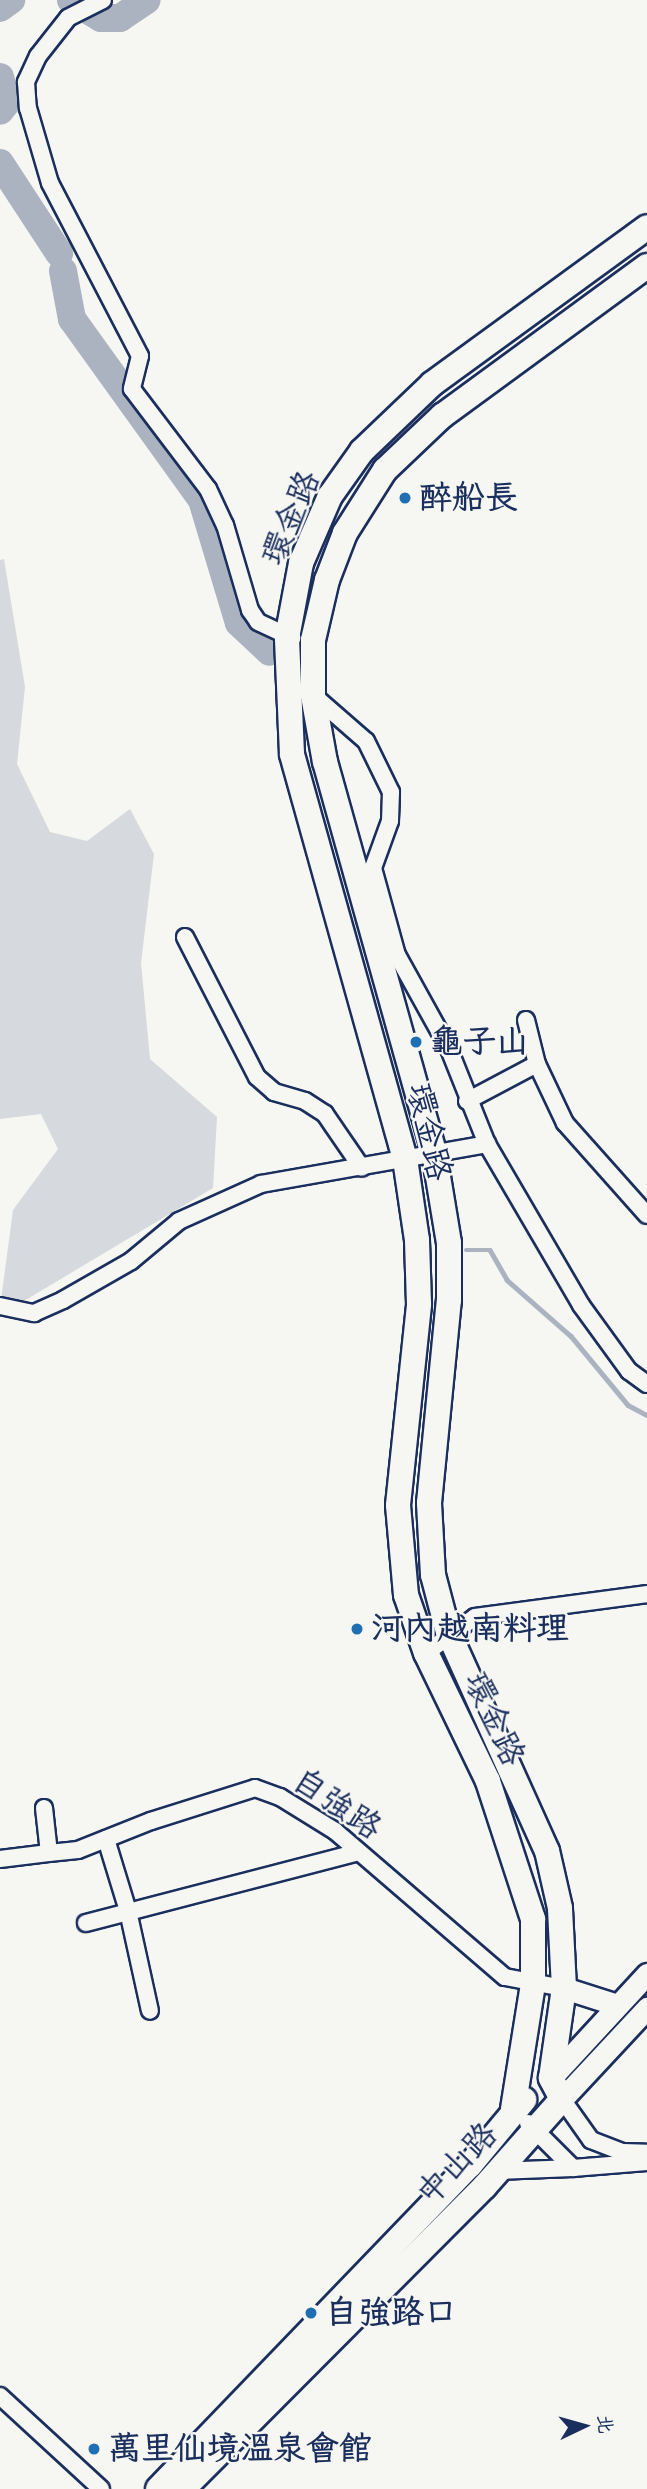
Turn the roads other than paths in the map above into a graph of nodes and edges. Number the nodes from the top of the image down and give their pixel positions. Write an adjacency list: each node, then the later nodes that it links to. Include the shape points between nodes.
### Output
1 (96, 3): 4 (street, via 75,14 38,55 26,82 27,108 50,183 140,356 132,389 208,489 225,525 250,610 258,622)
2 (647, 227): 4 (main road, 環金路, via 432,384 362,451 330,496 301,563)
3 (647, 265): 5 (main road, 環金路, via 442,416 384,470 345,533 327,580)
4 (287, 638): 5 (street); 13 (main road, 環金路, via 292,754)
5 (313, 640): 6 (main road, 環金路)
6 (313, 695): 10 (street, via 366,741 391,792 390,821 373,869 397,955 449,1049); 12 (main road, 環金路, via 325,762)
7 (185, 937): 14 (street, via 257,1076 274,1092 305,1101 325,1114)
8 (526, 1020): 9 (street)
9 (537, 1064): 10 (street); 15 (street, via 565,1123)
10 (467, 1101): 11 (street)
11 (487, 1144): 12 (street); 17 (street, via 581,1305 629,1371)
12 (434, 1152): 13 (street); 19 (main road, 環金路, via 449,1243 449,1300 429,1503 433,1575)
13 (405, 1159): 14 (street); 20 (main road, 環金路, via 417,1240 419,1304 398,1505 406,1595)
14 (362, 1168): 16 (street, via 261,1184 179,1221 131,1261 63,1300 34,1313)
15 (647, 1215)
16 (0, 1306)
17 (647, 1384)
18 (647, 1594): 19 (street, via 475,1617)
19 (450, 1636): 20 (street); 30 (main road, 環金路, via 547,1852 560,1908)
20 (426, 1653): 29 (main road, 環金路, via 488,1781 518,1866 533,1919)
21 (44, 1808): 24 (street)
22 (106, 1839): 23 (street, 自強路, via 255,1788 280,1797 335,1831); 24 (street, 自強路, via 78,1850); 26 (street)
23 (358, 1852): 26 (street); 29 (street, 自強路, via 505,1977)
24 (49, 1853): 25 (street, 自強路)
25 (0, 1859)
26 (128, 1911): 27 (street); 33 (street)
27 (86, 1923)
28 (647, 1974): 31 (street, 中山路)
29 (533, 1984): 30 (street, 自強路); 35 (main road, 環金路)
30 (564, 1988): 31 (street); 34 (main road, 環金路)
31 (617, 2004): 34 (street, 中山路)
32 (647, 2008): 34 (street, 中山路)
33 (150, 2011)
34 (557, 2088): 35 (main road, 中山路); 36 (main road, 中山路); 37 (street, via 591,2140 624,2151)
35 (513, 2109): 36 (street); 41 (main road, 中山路, via 470,2165)
36 (535, 2130): 39 (street); 40 (main road, 中山路)
37 (647, 2152)
38 (647, 2162): 39 (street)
39 (573, 2168): 40 (street)
40 (497, 2171): 41 (main road, 中山路)
41 (302, 2351): 44 (main road); 45 (main road)
42 (0, 2396): 43 (street)
43 (101, 2489)
44 (158, 2489)
45 (183, 2489)

